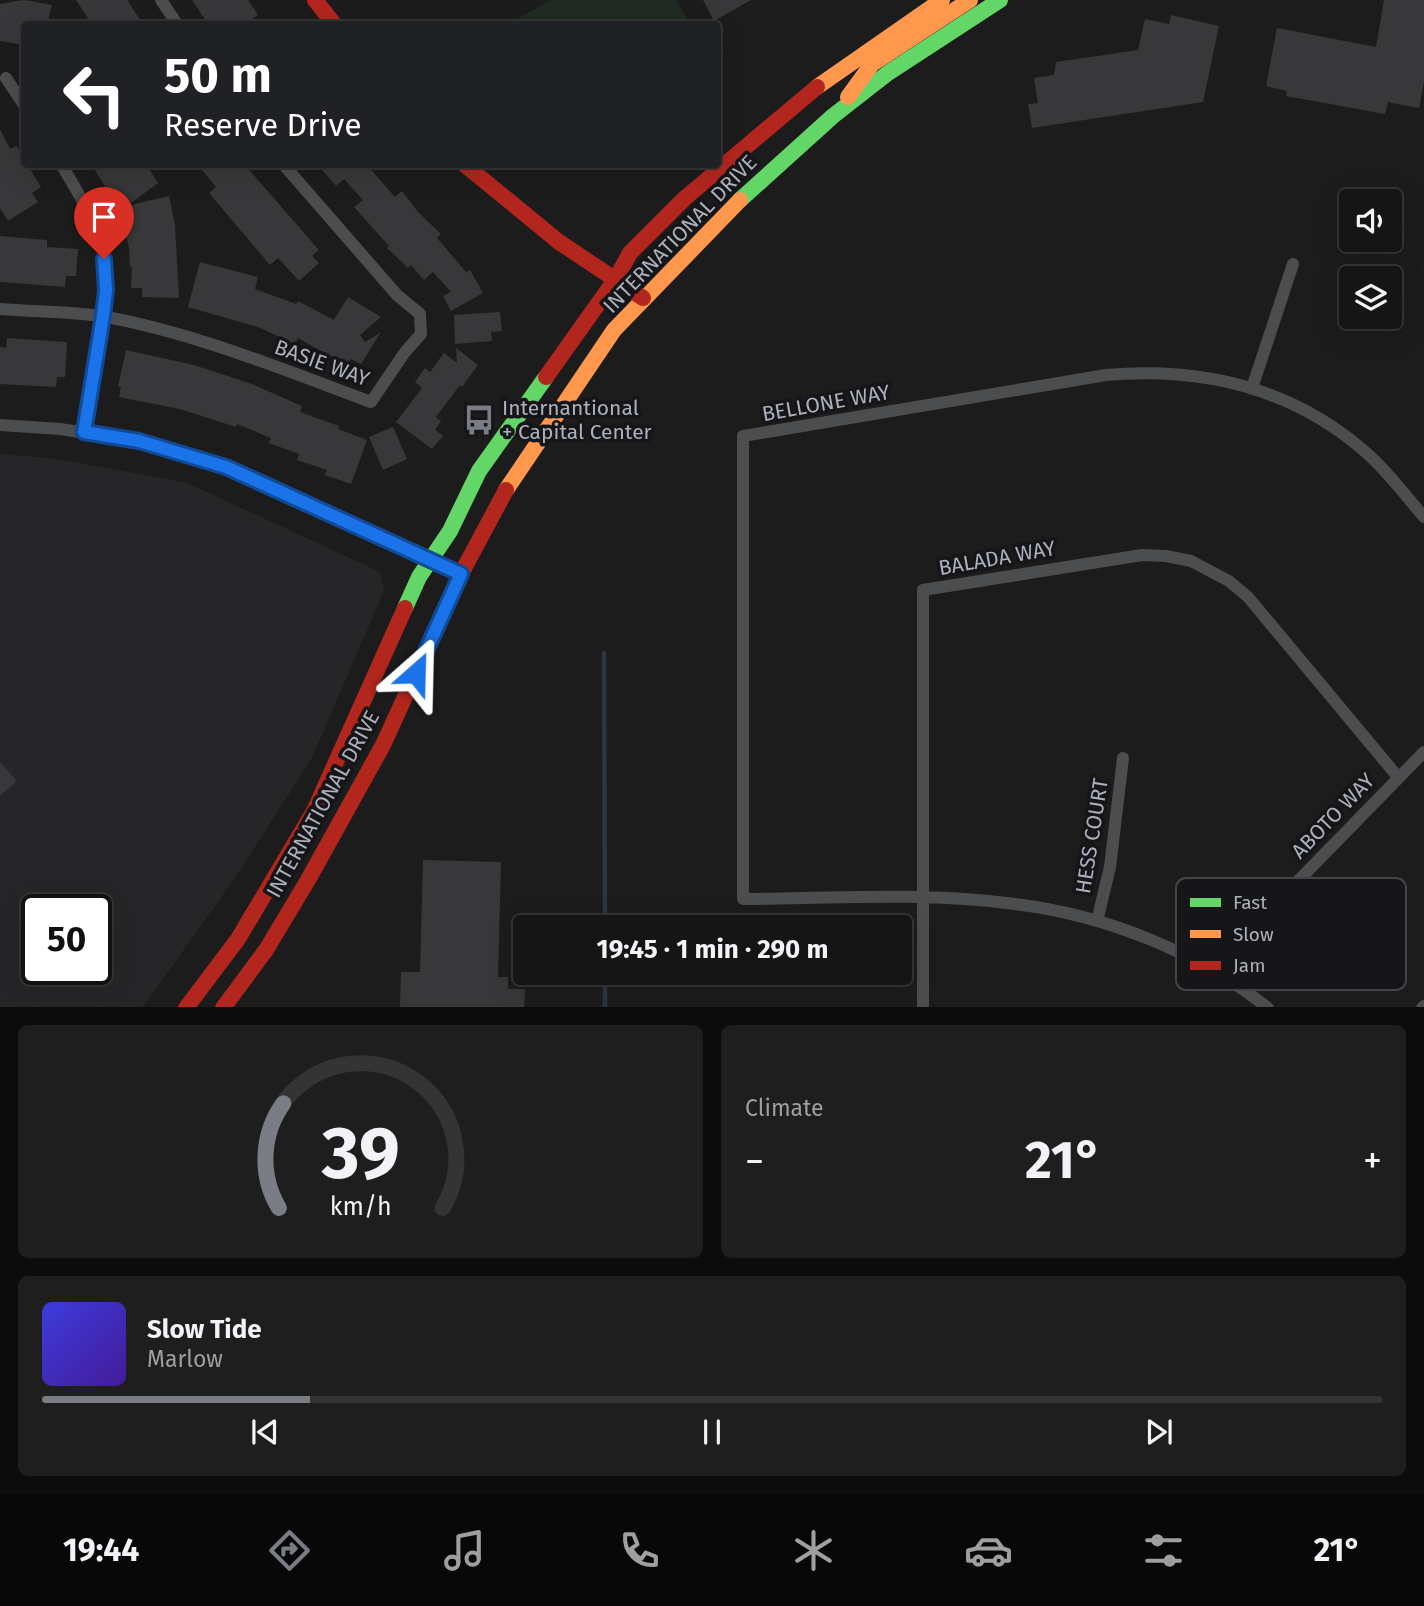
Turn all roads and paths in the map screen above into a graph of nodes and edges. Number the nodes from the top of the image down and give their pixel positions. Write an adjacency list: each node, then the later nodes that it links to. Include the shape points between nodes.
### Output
1 (162, 0): 6 (street)
2 (315, 0): 7 (main road)
3 (942, 0): 11 (main road, INTERNATIONAL DRIVE, via 811,91)
4 (970, 0): 10 (main road, via 872,64)
5 (1000, 0): 10 (main road, INTERNATIONAL DRIVE, via 922,49)
6 (175, 21)
7 (332, 21)
8 (6, 78): 9 (street)
9 (21, 100)
10 (833, 116): 18 (main road, INTERNATIONAL DRIVE)
11 (721, 167)
12 (63, 168): 20 (street, via 88,210 100,244 106,290)
13 (286, 168): 20 (street, BASIE WAY, via 397,295 420,314 421,334 371,402 222,348)
14 (469, 168): 17 (main road, via 559,242)
15 (719, 168): 17 (main road, INTERNATIONAL DRIVE, via 630,253)
16 (1293, 264): 21 (street)
17 (615, 280): 18 (main road); 25 (main road, INTERNATIONAL DRIVE, via 479,471)
18 (643, 298): 26 (main road, INTERNATIONAL DRIVE, via 614,330 510,483)
19 (0, 309): 20 (street, BASIE WAY)
20 (103, 316): 23 (street)
21 (1252, 388): 24 (street, BELLONE WAY, via 1293,404 1340,433 1390,475); 31 (street, BELLONE WAY, via 1183,373 1106,375 743,436 743,899)
22 (0, 425): 23 (street)
23 (84, 432): 25 (street, via 139,441 226,467)
24 (1424, 517)
25 (431, 560): 26 (street); 35 (main road, INTERNATIONAL DRIVE, via 419,577 314,811 238,939)
26 (461, 574): 36 (main road, INTERNATIONAL DRIVE, via 377,757 266,950)
27 (1424, 752): 29 (street, ABOTO WAY)
28 (1124, 758): 32 (street, HESS COURT, via 1110,867)
29 (1398, 777): 30 (street, ABOTO WAY); 31 (street, BALADA WAY, via 1248,597 1229,580 1191,561 1124,556 923,590)
30 (1300, 878)
31 (923, 898): 32 (street, via 1015,904); 37 (street, BALADA WAY)
32 (1097, 921): 33 (street)
33 (1176, 952)
34 (1242, 990): 38 (street)
35 (186, 1007)
36 (223, 1007)
37 (923, 1007)
38 (1268, 1007)

